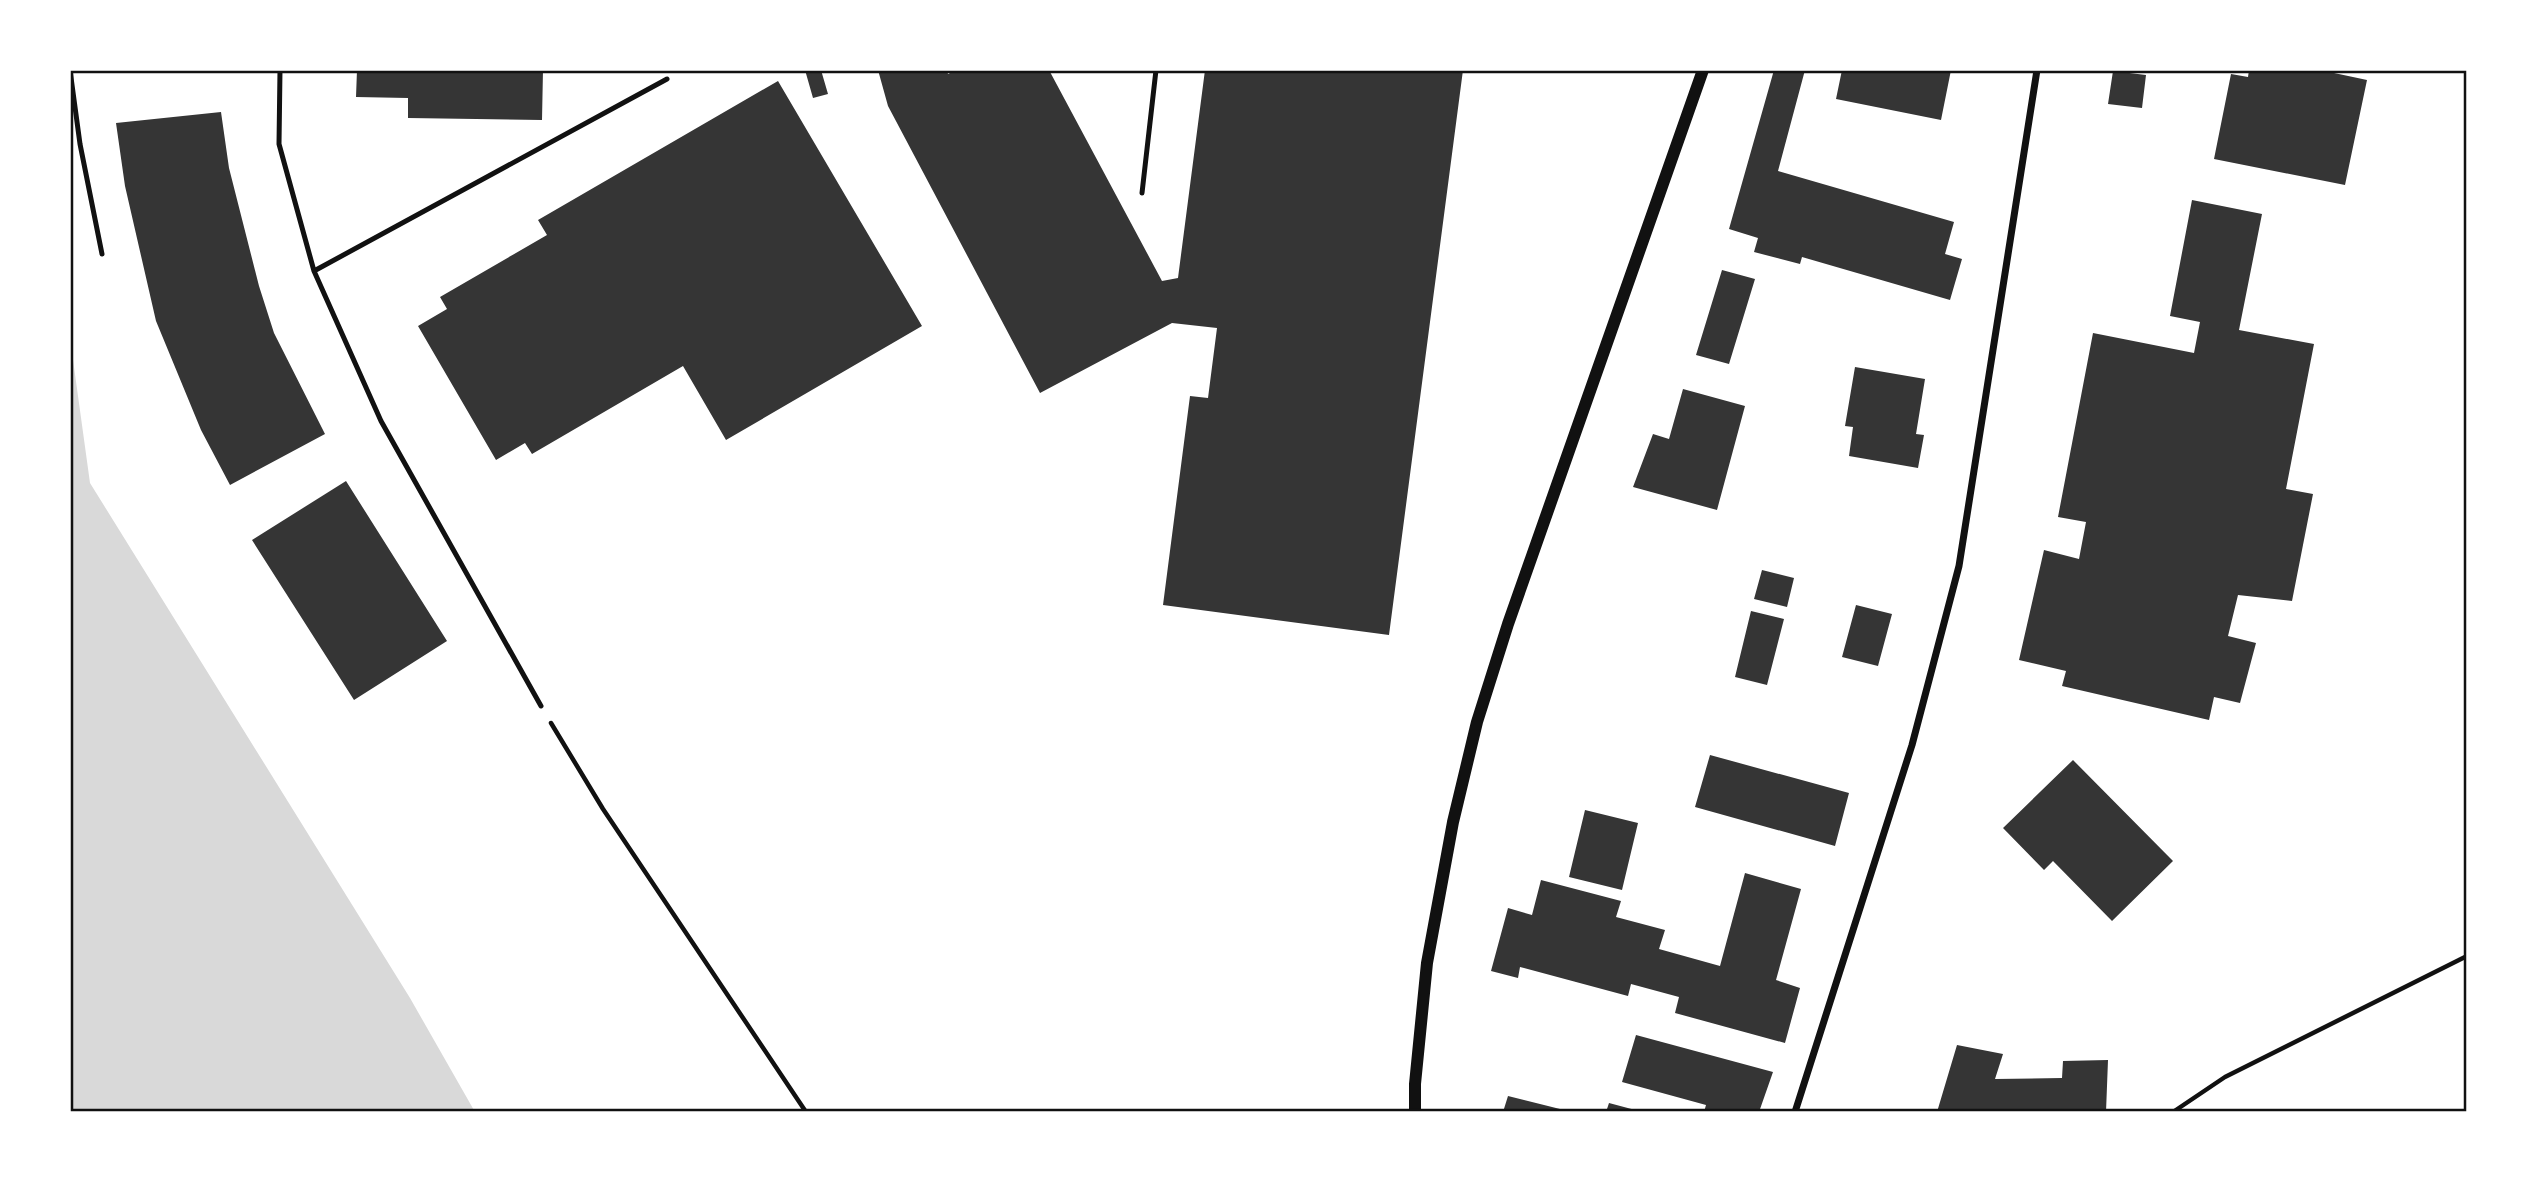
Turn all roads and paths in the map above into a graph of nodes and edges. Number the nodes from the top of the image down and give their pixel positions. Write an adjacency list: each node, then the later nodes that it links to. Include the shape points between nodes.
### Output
1 (70, 70): 8 (lane)
2 (280, 70): 9 (lane, via 279,144)
3 (1156, 70): 7 (lane)
4 (1703, 70): 13 (street, via 1477,723 1427,963)
5 (2037, 70): 14 (street, via 1959,566 1912,746)
6 (667, 79): 9 (lane)
7 (1142, 193)
8 (103, 254)
9 (314, 271): 10 (lane, via 382,421)
10 (541, 706): 12 (path, via 603,809)
11 (2467, 956): 15 (path, via 2225,1077)
12 (806, 1112)
13 (1415, 1112)
14 (1795, 1112)
15 (2173, 1112)

